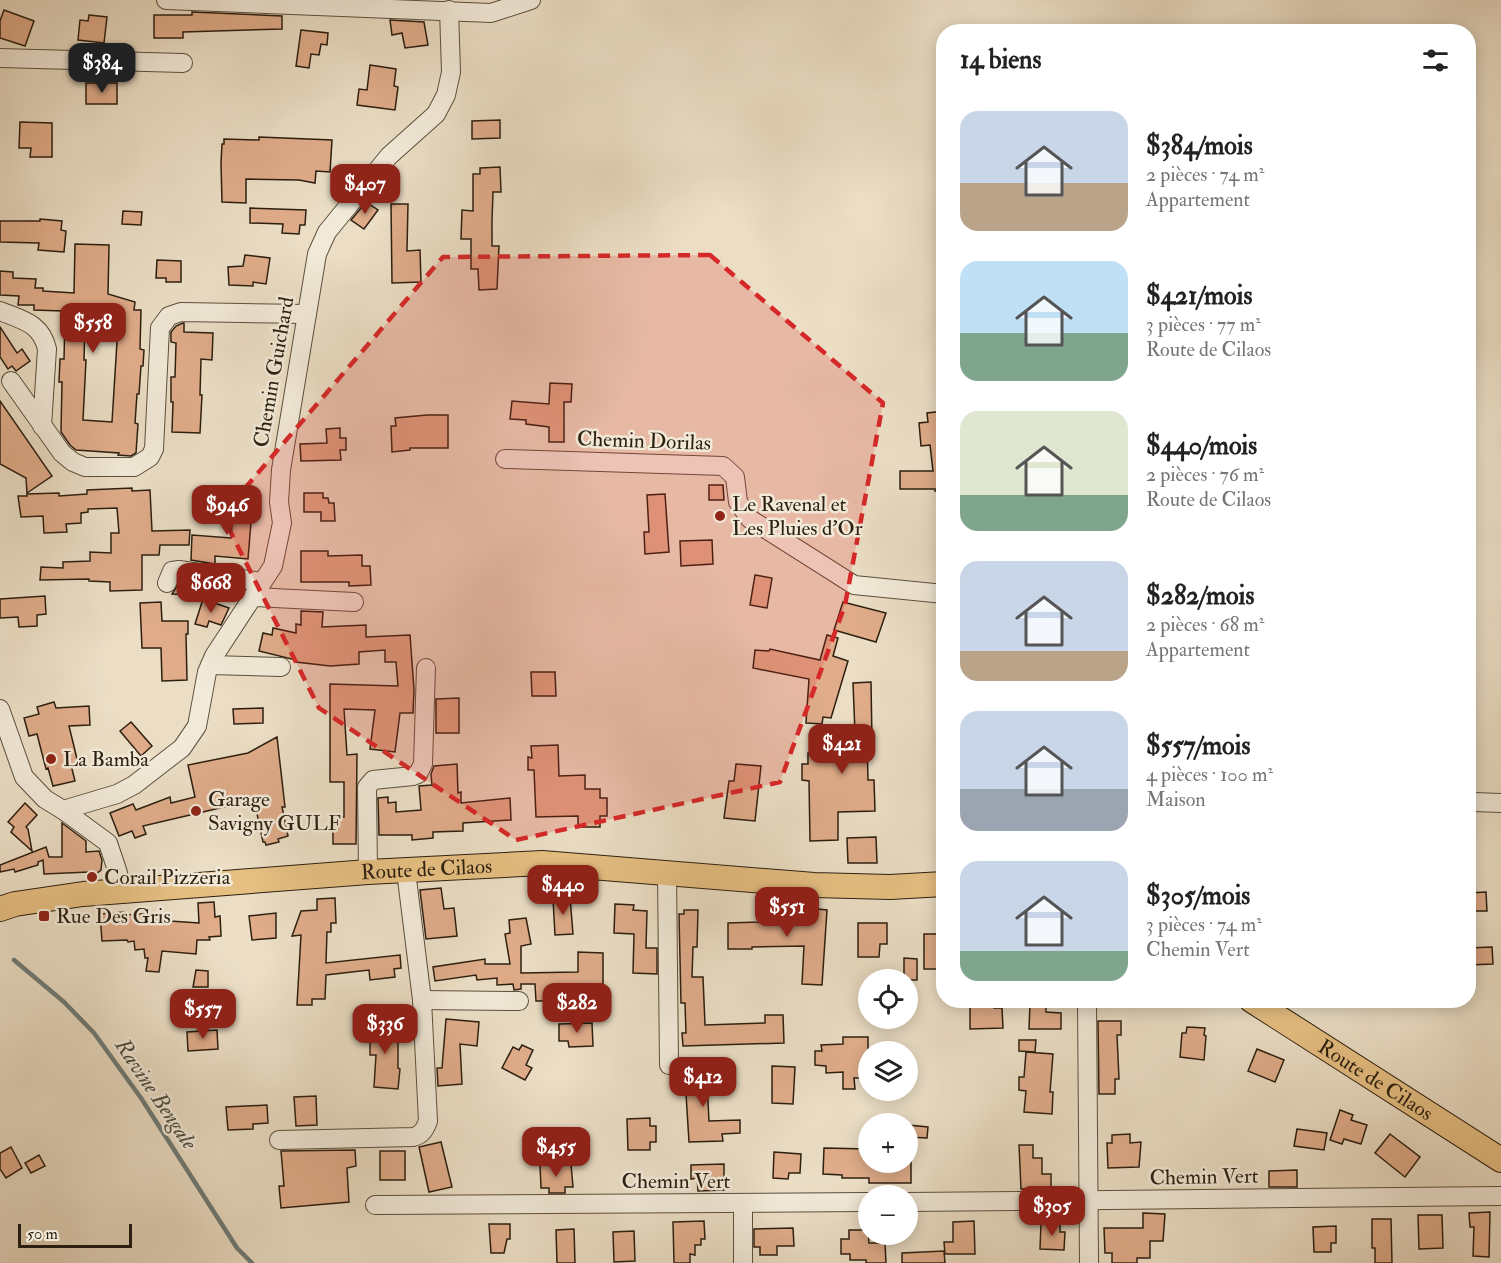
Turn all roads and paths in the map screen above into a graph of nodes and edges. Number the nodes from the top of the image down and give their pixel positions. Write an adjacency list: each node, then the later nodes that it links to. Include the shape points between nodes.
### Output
1 (166, 0): 3 (street)
2 (531, 0): 3 (street, via 491,13)
3 (449, 10): 7 (street, Chemin Guichard, via 451,72 446,95 436,114 389,156 327,232 317,254)
4 (0, 58): 5 (street)
5 (183, 63)
6 (0, 311): 9 (street, via 34,326 45,340)
7 (307, 314): 9 (street, via 181,312 164,321 160,328 154,449 150,457 134,467 85,467 73,462); 12 (street, Chemin Guichard, via 281,470 282,523 278,548 273,566)
8 (11, 381): 9 (street)
9 (42, 426)
10 (505, 459): 13 (street, Chemin Dorilas, via 723,466 735,477 738,502 750,519 854,585)
11 (168, 583): 12 (street, via 172,571 179,570)
12 (257, 590): 14 (street); 15 (street, Chemin Guichard)
13 (936, 593)
14 (354, 602)
15 (210, 665): 16 (street); 21 (street, Chemin Guichard, via 197,726 182,748 117,794)
16 (281, 667)
17 (426, 668): 23 (street, via 423,764 418,774 373,780 367,787)
18 (0, 709): 21 (street, via 24,777 45,800)
19 (1476, 802): 20 (street)
20 (1501, 803)
21 (63, 810): 28 (street, via 108,843)
22 (406, 871): 23 (main road, Route de Cilaos); 24 (main road, Route de Cilaos, via 542,863); 30 (street)
23 (368, 872): 28 (main road, Route de Cilaos)
24 (667, 873): 26 (main road, Route de Cilaos); 34 (street)
25 (936, 884): 26 (main road, Route de Cilaos)
26 (890, 887): 27 (main road, Route de Cilaos)
27 (936, 891)
28 (120, 892): 29 (main road, Route de Cilaos, via 44,899)
29 (0, 909)
30 (422, 1000): 31 (street); 35 (street, via 429,1121 424,1131 413,1137)
31 (519, 1001)
32 (1087, 1008): 38 (street)
33 (1264, 1008): 36 (main road, Route de Cilaos)
34 (669, 1065)
35 (279, 1140)
36 (1501, 1160)
37 (1501, 1197): 38 (street, Chemin Vert)
38 (1089, 1201): 40 (street, Chemin Vert); 44 (street)
39 (858, 1202): 41 (street, Chemin Vert)
40 (918, 1202)
41 (743, 1203): 42 (street, Chemin Vert); 43 (street)
42 (375, 1205)
43 (743, 1263)
44 (1089, 1263)

